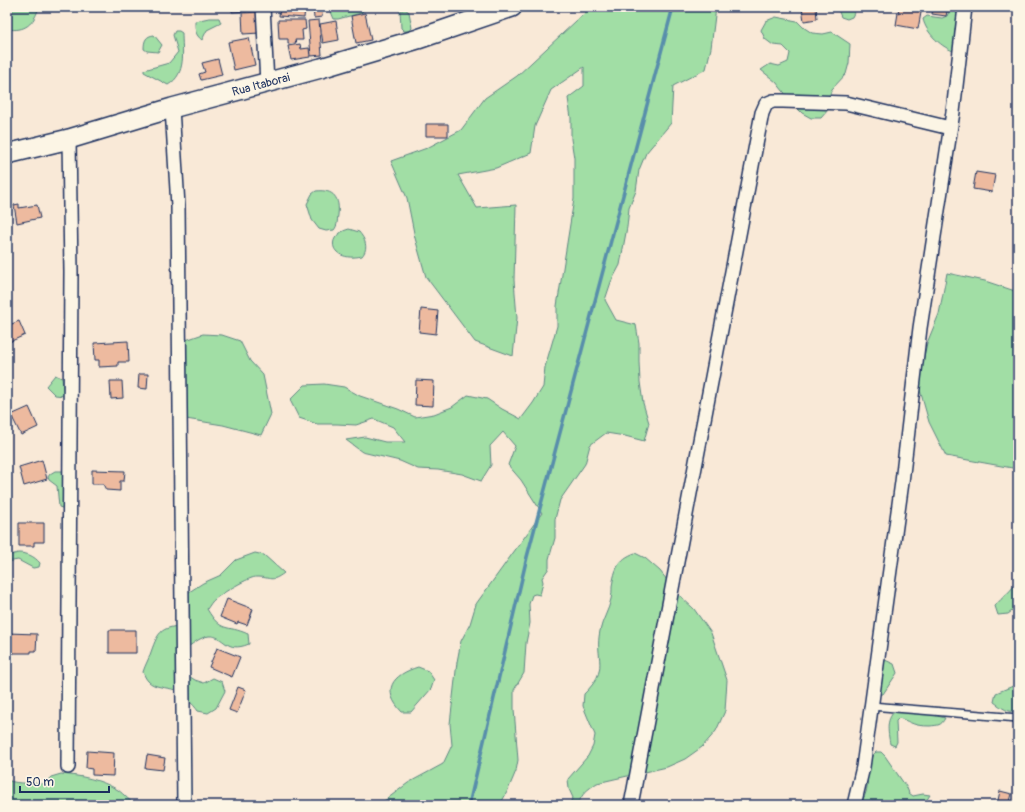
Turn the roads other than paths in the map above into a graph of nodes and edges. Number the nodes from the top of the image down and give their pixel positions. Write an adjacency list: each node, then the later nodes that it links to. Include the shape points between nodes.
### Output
1 (263, 7): 4 (street)
2 (965, 7): 6 (street)
3 (503, 8): 4 (street, Rua Itaborai, via 418,39)
4 (267, 83): 5 (street, Rua Itaborai)
5 (172, 108): 7 (street, Rua Itaborai); 12 (street, via 178,206)
6 (950, 128): 9 (street, via 923,307); 13 (street, via 846,104 783,101 766,104 758,132)
7 (69, 139): 8 (street, Rua Itaborai); 11 (street, via 71,304)
8 (7, 154)
9 (871, 706): 10 (lane); 14 (street, via 863,767)
10 (1018, 718)
11 (68, 767)
12 (184, 805)
13 (631, 805)
14 (854, 805)

